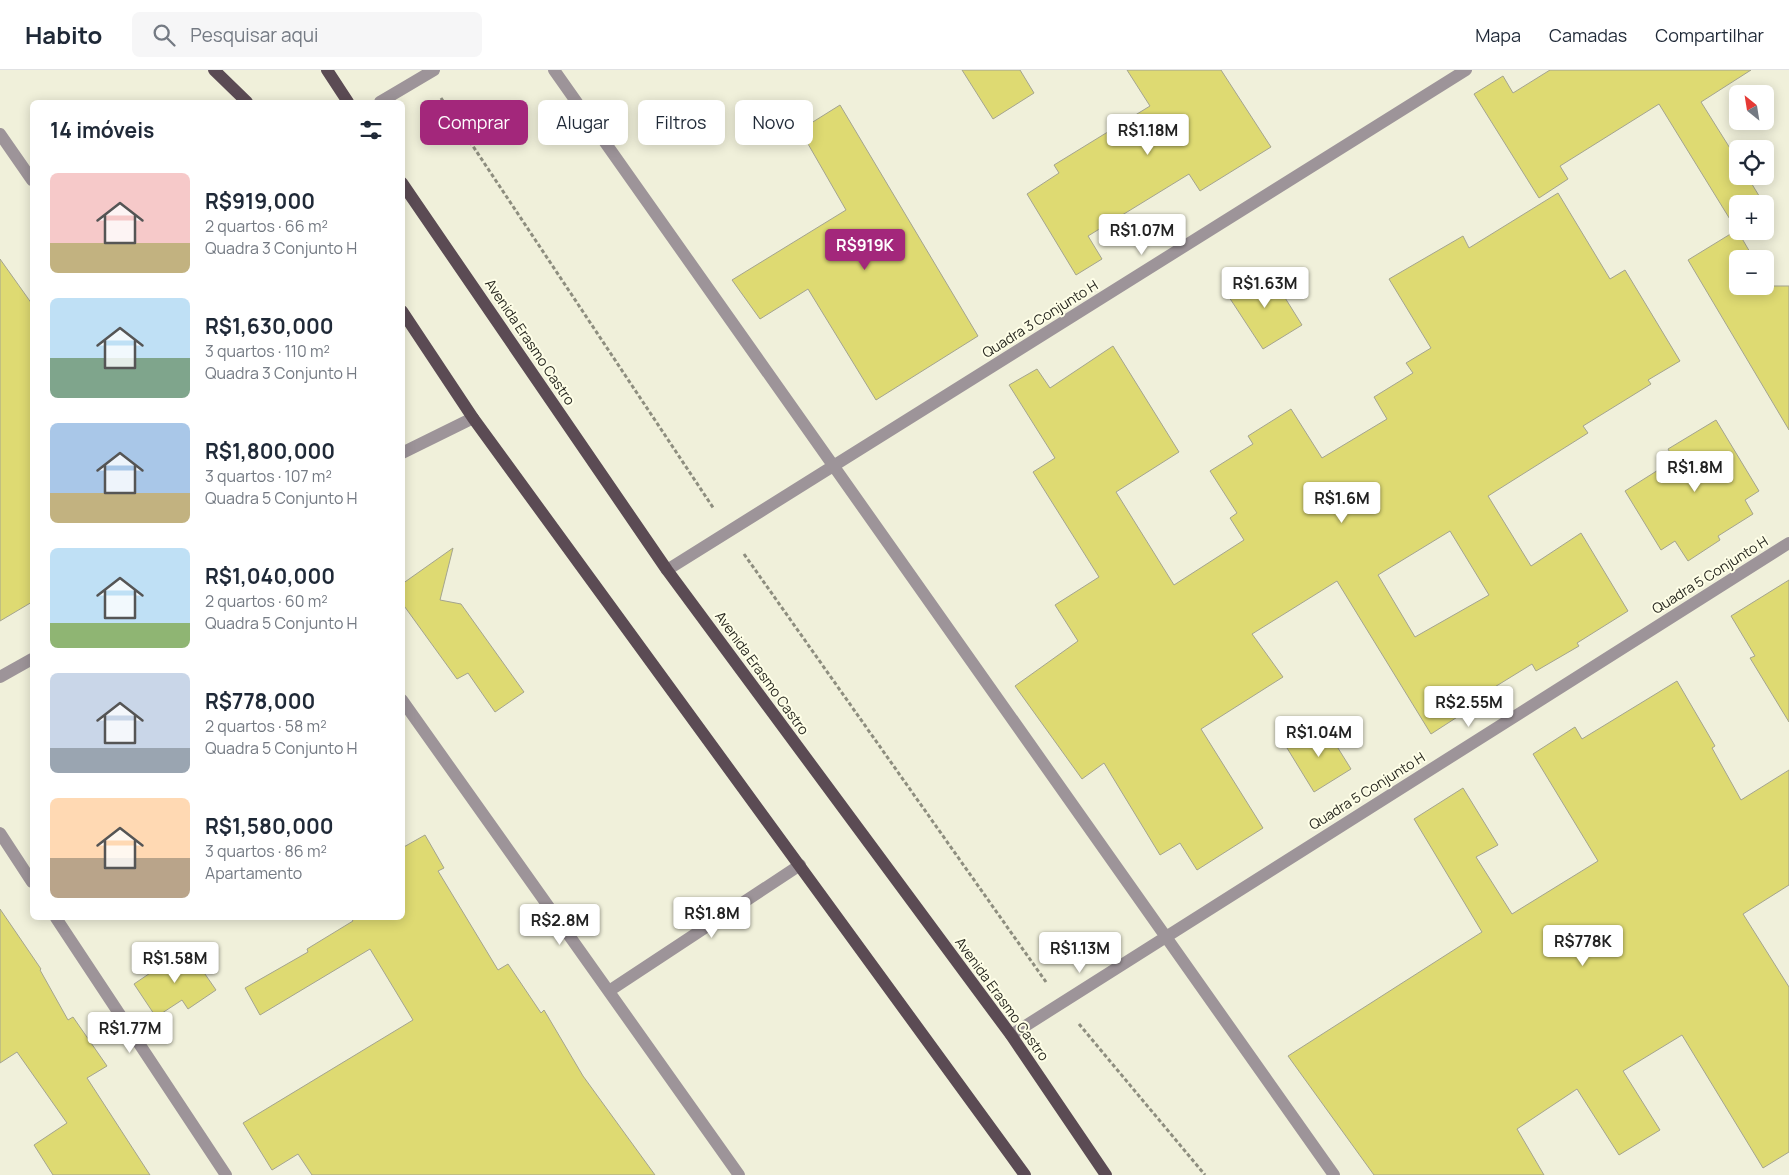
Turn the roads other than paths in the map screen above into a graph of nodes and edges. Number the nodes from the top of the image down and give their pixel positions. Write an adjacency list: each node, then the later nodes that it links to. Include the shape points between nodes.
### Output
1 (214, 70): 6 (main road)
2 (327, 70): 7 (main road)
3 (554, 70): 15 (street)
4 (1466, 70): 15 (street, Quadra 3 Conjunto H)
5 (430, 73): 8 (street)
6 (245, 100)
7 (347, 100)
8 (383, 100)
9 (0, 134): 10 (street)
10 (30, 177)
11 (405, 187): 17 (main road, Avenida Erasmo Castro)
12 (405, 316): 13 (main road)
13 (472, 418): 14 (street); 22 (main road)
14 (405, 452)
15 (833, 466): 17 (street, Quadra 3 Conjunto H); 25 (street)
16 (1789, 543): 25 (street, Quadra 5 Conjunto H)
17 (667, 570): 27 (main road, Avenida Erasmo Castro)
18 (30, 660): 19 (street)
19 (0, 678)
20 (405, 704): 26 (street)
21 (0, 833): 23 (street)
22 (800, 865): 26 (street); 30 (main road)
23 (30, 879)
24 (57, 920): 28 (street)
25 (1165, 937): 27 (street, Quadra 5 Conjunto H); 32 (street)
26 (608, 990): 29 (street)
27 (1010, 1035): 31 (main road, Avenida Erasmo Castro)
28 (226, 1175)
29 (740, 1175)
30 (1025, 1175)
31 (1106, 1175)
32 (1334, 1175)

